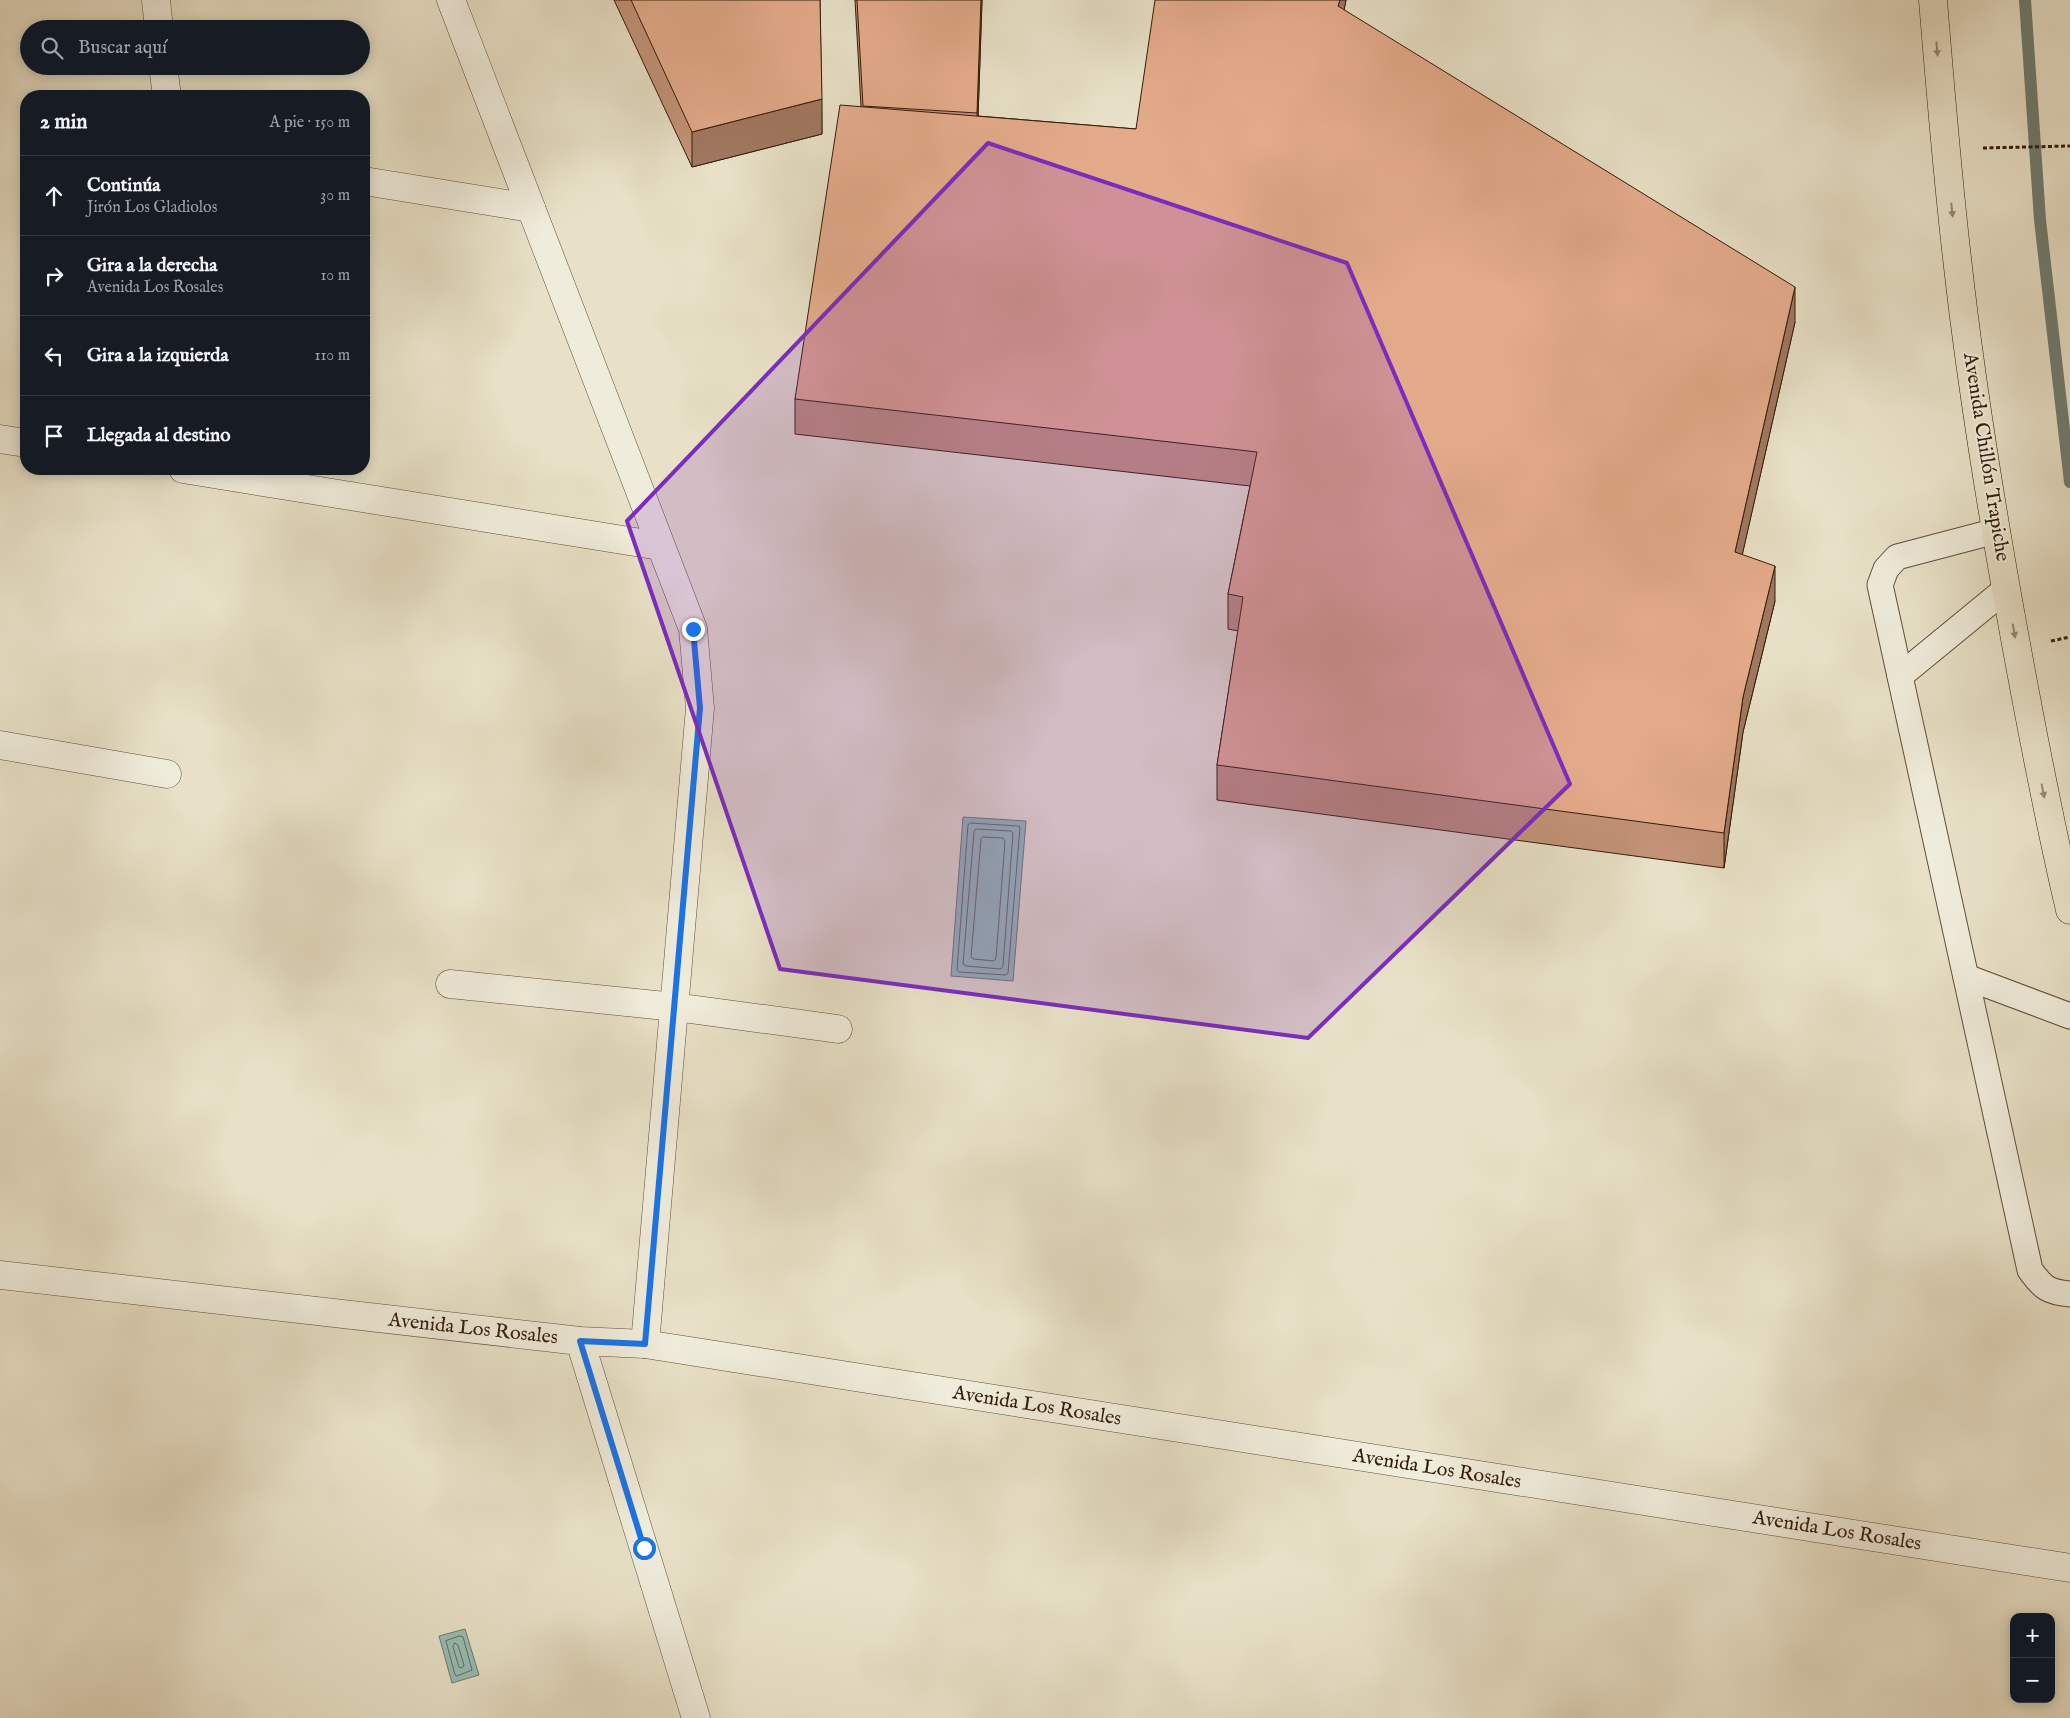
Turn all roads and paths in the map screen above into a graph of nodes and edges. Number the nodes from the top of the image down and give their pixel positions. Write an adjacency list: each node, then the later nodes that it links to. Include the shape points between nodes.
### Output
1 (156, 0): 4 (street)
2 (452, 0): 10 (street)
3 (1933, 0): 8 (main road, Avenida Chillón Trapiche, one-way to 8)
4 (158, 20)
5 (164, 75): 6 (street)
6 (166, 90)
7 (2070, 146): 8 (path)
8 (1946, 148): 14 (main road, Avenida Chillón Trapiche, one-way to 14, via 1957,260)
9 (370, 182): 10 (street)
10 (531, 208): 15 (street)
11 (0, 439): 12 (street)
12 (20, 442)
13 (220, 475): 15 (street)
14 (1996, 531): 16 (main road, Avenida Chillón Trapiche); 17 (lane, via 1897,558 1886,570 1880,585)
15 (660, 546): 23 (street, via 693,629 700,708)
16 (2006, 589): 17 (lane); 20 (main road, Avenida Chillón Trapiche, one-way to 20, via 2050,826)
17 (1900, 676): 21 (lane)
18 (0, 745): 19 (street)
19 (167, 774)
20 (2070, 910)
21 (1966, 977): 24 (lane); 27 (lane, via 2030,1270 2048,1291)
22 (450, 984): 23 (street)
23 (674, 1008): 25 (street); 29 (street)
24 (2070, 1016)
25 (838, 1029)
26 (0, 1275): 28 (street, Avenida Los Rosales)
27 (2070, 1294)
28 (580, 1341): 29 (street, Avenida Los Rosales); 31 (street)
29 (645, 1344): 30 (street, Avenida Los Rosales)
30 (2070, 1568)
31 (696, 1718)

